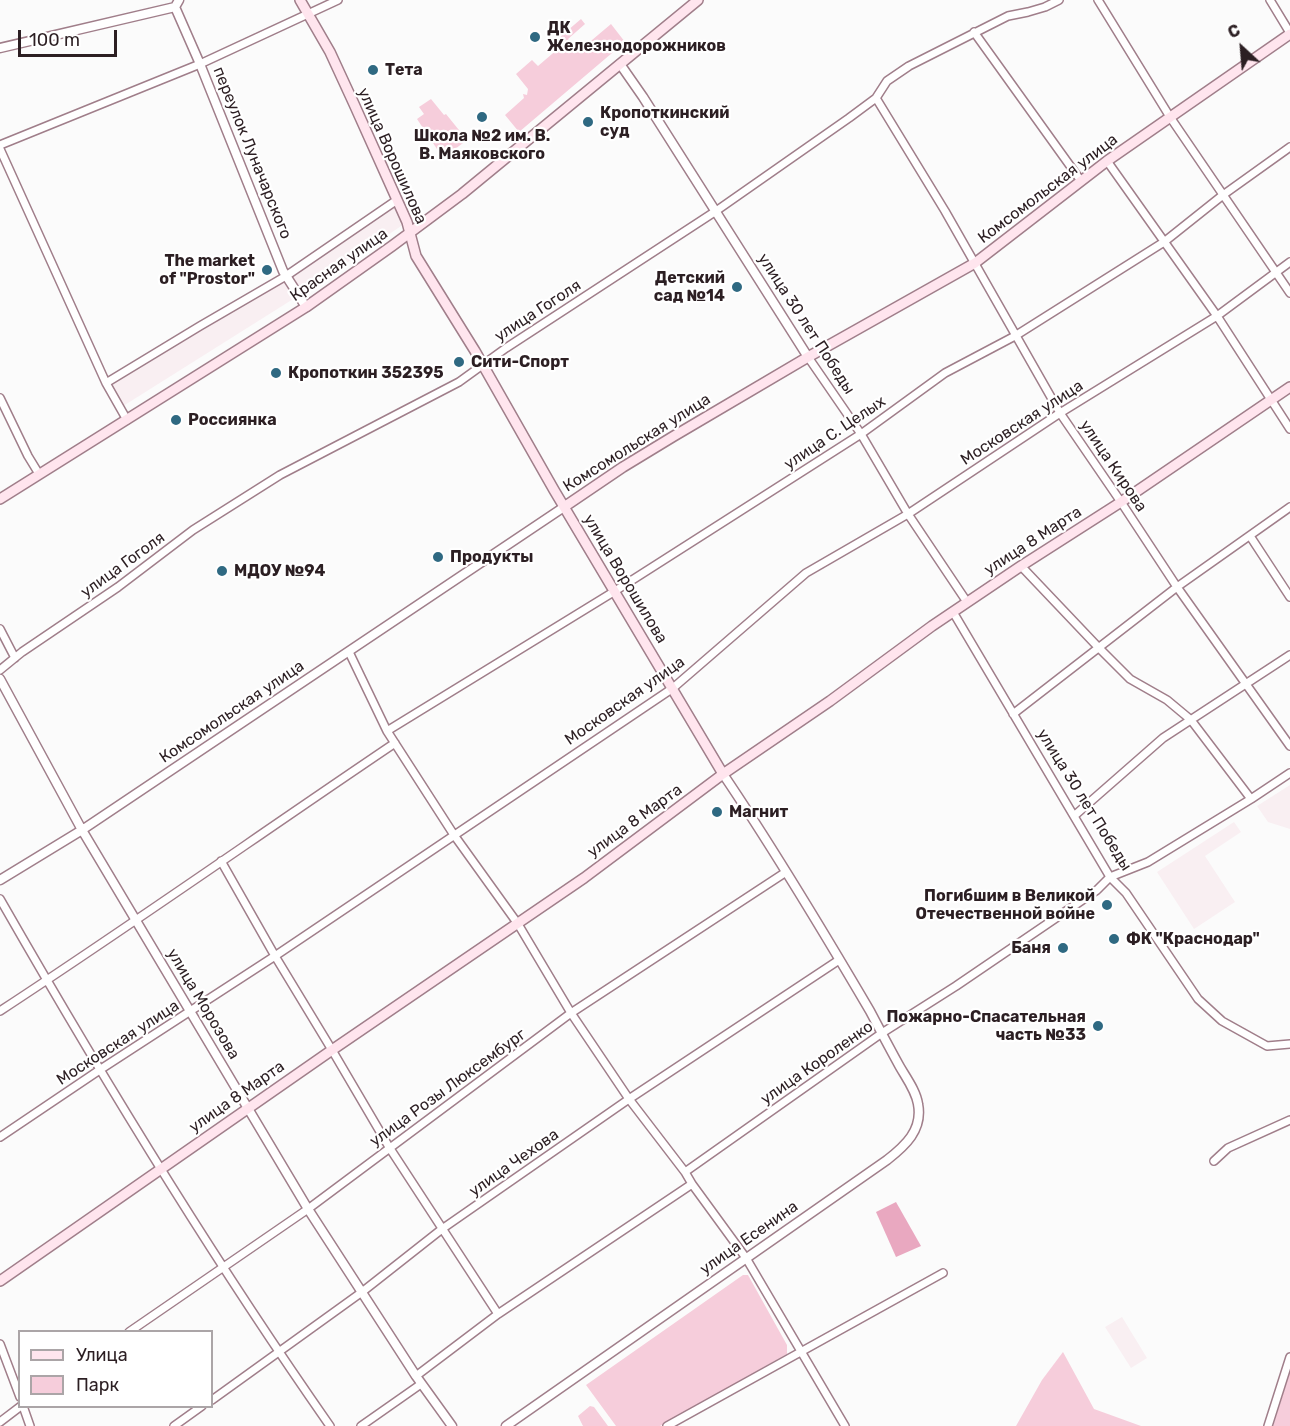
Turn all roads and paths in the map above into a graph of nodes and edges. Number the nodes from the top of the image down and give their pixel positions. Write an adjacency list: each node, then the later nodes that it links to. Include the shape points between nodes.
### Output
1 (300, 0): 8 (main road, улица Ворошилова)
2 (338, 0): 8 (street)
3 (698, 0): 13 (main road, Красная улица)
4 (1059, 0): 9 (street, улица Гоголя)
5 (1098, 0): 15 (street)
6 (1270, 0): 10 (street)
7 (177, 4): 11 (street); 12 (street, переулок Луначарского)
8 (308, 14): 12 (street); 21 (main road, улица Ворошилова, via 330,52)
9 (974, 32): 14 (street, улица Гоголя, via 902,70 887,81); 19 (street)
10 (1290, 33): 15 (main road, Комсомольская улица)
11 (0, 48)
12 (201, 64): 16 (street); 28 (street, переулок Луначарского)
13 (620, 64): 22 (street, улица 30 лет Победы); 23 (main road, Красная улица)
14 (876, 98): 22 (street, улица Гоголя); 26 (street, улица Кирова)
15 (1170, 117): 18 (main road, Комсомольская улица); 20 (street)
16 (0, 147): 35 (street)
17 (1290, 147): 20 (street, улица С. Целых)
18 (1107, 161): 19 (main road, Комсомольская улица); 24 (street)
19 (1081, 181): 26 (main road, Комсомольская улица)
20 (1223, 195): 24 (street, улица С. Целых); 27 (street)
21 (397, 200): 23 (main road, улица Ворошилова); 28 (street, Красная улица)
22 (716, 211): 33 (street, улица 30 лет Победы); 34 (street, улица Гоголя)
23 (410, 233): 30 (main road, Красная улица); 34 (main road, улица Ворошилова, via 416,256)
24 (1164, 242): 31 (street); 32 (street, улица С. Целых)
25 (1290, 262): 27 (street, Московская улица)
26 (975, 263): 32 (street, улица Кирова); 33 (main road, Комсомольская улица)
27 (1276, 272): 29 (street); 31 (street, Московская улица)
28 (286, 276): 30 (street, переулок Луначарского); 35 (street, Красная улица)
29 (1290, 293)
30 (306, 307): 40 (main road, Красная улица)
31 (1216, 316): 38 (street); 39 (street, Московская улица)
32 (1015, 336): 39 (street, улица Кирова); 42 (street, улица С. Целых, via 945,373)
33 (808, 357): 42 (street, улица 30 лет Победы); 46 (main road, Комсомольская улица, via 623,467)
34 (482, 364): 46 (main road, улица Ворошилова); 60 (street, улица Гоголя, via 459,382 280,475 203,524)
35 (106, 383): 40 (street)
36 (1290, 387): 38 (main road, улица 8 Марта)
37 (0, 398): 43 (street)
38 (1272, 399): 41 (street); 45 (main road, улица 8 Марта)
39 (1060, 413): 45 (street, улица Кирова); 48 (street, Московская улица)
40 (128, 420): 43 (main road, Красная улица)
41 (1290, 429)
42 (861, 434): 48 (street, улица 30 лет Победы); 52 (street, улица С. Целых)
43 (39, 474): 44 (main road, Красная улица)
44 (0, 499)
45 (1121, 502): 50 (main road, улица 8 Марта); 51 (street, улица Кирова)
46 (564, 507): 52 (main road, улица Ворошилова); 58 (street, Комсомольская улица)
47 (1290, 507): 49 (street)
48 (908, 514): 54 (street, улица 30 лет Победы); 64 (street, Московская улица, via 806,573)
49 (1250, 536): 51 (street); 53 (street)
50 (1021, 566): 54 (main road, улица 8 Марта); 57 (street)
51 (1177, 587): 57 (street); 63 (street, улица Кирова)
52 (615, 591): 64 (main road, улица Ворошилова); 67 (street, улица С. Целых)
53 (1290, 597)
54 (967, 602): 55 (main road, улица 8 Марта)
55 (953, 612): 65 (street, улица 30 лет Победы); 71 (main road, улица 8 Марта)
56 (0, 629): 60 (street)
57 (1098, 647): 65 (street); 66 (street, via 1130,679 1167,700)
58 (349, 652): 67 (street); 74 (street, Комсомольская улица)
59 (1290, 655): 63 (street)
60 (15, 658): 61 (street, улица Гоголя)
61 (0, 670)
62 (0, 679): 74 (street, улица Морозова)
63 (1246, 684): 66 (street); 69 (street, улица Кирова)
64 (673, 688): 71 (main road, улица Ворошилова); 75 (street, Московская улица)
65 (1013, 714): 73 (street, улица 30 лет Победы)
66 (1191, 720): 72 (street); 73 (street, via 1163,738)
67 (387, 731): 68 (street)
68 (395, 743): 75 (street); 76 (street)
69 (1290, 746)
70 (1290, 773): 72 (street, улица Короленко)
71 (723, 774): 77 (street, улица Ворошилова); 82 (main road, улица 8 Марта)
72 (1251, 799): 78 (street, улица Короленко, via 1148,862)
73 (1074, 816): 78 (street, улица 30 лет Победы)
74 (82, 830): 79 (street, Комсомольская улица); 81 (street, улица Морозова)
75 (454, 835): 82 (street); 83 (street, Московская улица)
76 (221, 861): 81 (street); 83 (street)
77 (786, 872): 84 (street, улица Ворошилова); 88 (street, улица Розы Люксембург)
78 (1110, 877): 89 (street, улица Короленко, via 1097,890); 90 (street, улица 30 лет Победы, via 1126,893 1198,999 1222,1021 1267,1046)
79 (0, 880)
80 (0, 899): 85 (street)
81 (136, 921): 85 (street); 87 (street, улица Морозова)
82 (518, 924): 88 (street); 91 (main road, улица 8 Марта)
83 (275, 956): 87 (street, Московская улица); 91 (street)
84 (839, 960): 89 (street, улица Ворошилова); 93 (street, улица Чехова)
85 (47, 980): 86 (street); 92 (street)
86 (0, 1011)
87 (190, 1012): 92 (street, Московская улица); 94 (street, улица Морозова)
88 (571, 1013): 93 (street); 97 (street, улица Розы Люксембург)
89 (882, 1033): 100 (street, улица Короленко); 104 (street, улица Есенина, via 914,1092 918,1120 914,1134 896,1152)
90 (1290, 1044)
91 (332, 1050): 94 (main road, улица 8 Марта); 97 (street)
92 (100, 1069): 96 (street, Московская улица); 99 (street)
93 (629, 1098): 100 (street); 103 (street, улица Чехова)
94 (248, 1108): 99 (main road, улица 8 Марта); 102 (street, улица Морозова)
95 (1290, 1120): 98 (street, via 1228,1148)
96 (0, 1137)
97 (389, 1148): 102 (street, улица Розы Люксембург); 103 (street)
98 (1214, 1161)
99 (161, 1168): 105 (street); 107 (main road, улица 8 Марта)
100 (685, 1173): 101 (street)
101 (692, 1184): 104 (street); 109 (street)
102 (308, 1209): 105 (street, улица Розы Люксембург); 108 (street, улица Морозова)
103 (442, 1229): 108 (street, улица Чехова); 109 (street)
104 (746, 1258): 112 (street); 128 (street, улица Есенина)
105 (223, 1267): 110 (street, улица Розы Люксембург); 113 (street)
106 (943, 1273): 112 (street)
107 (0, 1281)
108 (362, 1292): 113 (street, улица Чехова); 115 (street, улица Морозова)
109 (498, 1314): 115 (street)
110 (132, 1330)
111 (0, 1344): 117 (street)
112 (801, 1352): 129 (street); 130 (street)
113 (279, 1353): 118 (street, улица Чехова); 125 (street)
114 (1290, 1357): 131 (street)
115 (416, 1376): 116 (street, улица Морозова)
116 (421, 1384): 126 (street); 127 (street, улица Морозова)
117 (18, 1391)
118 (213, 1399)
119 (21, 1408): 122 (street)
120 (22, 1408): 123 (street)
121 (201, 1408): 124 (street)
122 (0, 1422)
123 (30, 1426)
124 (174, 1426)
125 (330, 1426)
126 (361, 1426)
127 (452, 1426)
128 (506, 1426)
129 (667, 1426)
130 (845, 1426)
131 (1268, 1426)

